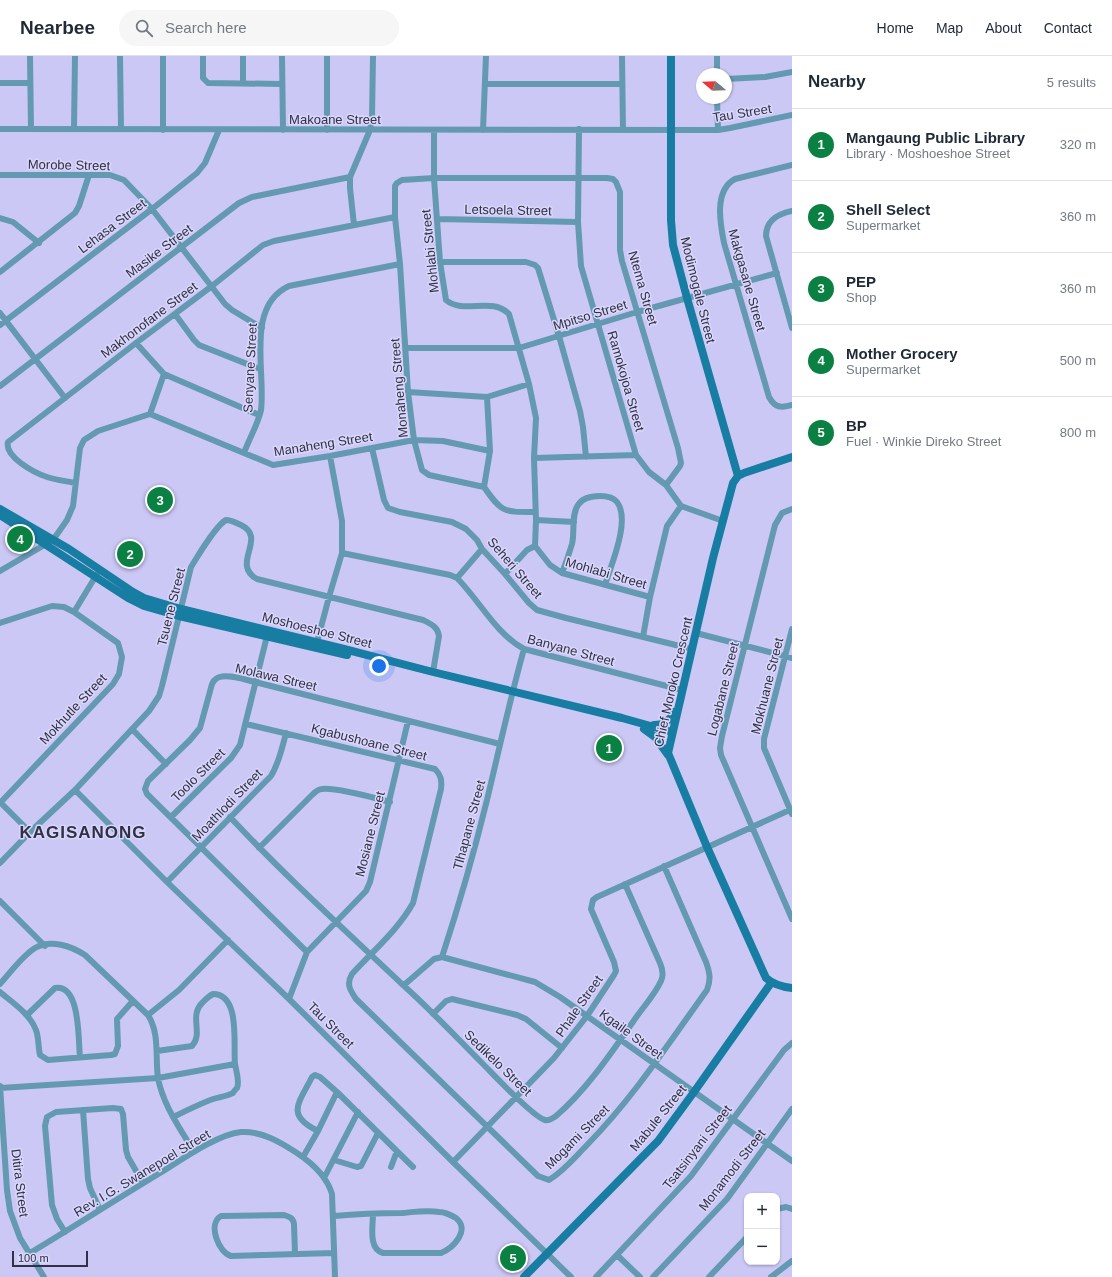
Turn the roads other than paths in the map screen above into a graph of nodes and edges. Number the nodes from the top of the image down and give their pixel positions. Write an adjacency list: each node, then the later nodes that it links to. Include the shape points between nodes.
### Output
1 (30, 56): 19 (street)
2 (75, 56): 27 (street)
3 (120, 56): 28 (street)
4 (163, 56): 30 (street)
5 (203, 56): 17 (street, via 203,78 208,83)
6 (243, 56): 17 (street)
7 (282, 56): 20 (street)
8 (327, 56): 33 (street)
9 (372, 56): 34 (street)
10 (486, 56): 21 (street)
11 (622, 56): 22 (street)
12 (670, 56): 38 (street, Modimogale Street)
13 (717, 56): 14 (street)
14 (717, 68)
15 (792, 72): 16 (street)
16 (732, 79)
17 (243, 82): 20 (street)
18 (0, 83): 19 (street)
19 (30, 84): 26 (street)
20 (282, 84): 32 (street)
21 (485, 84): 22 (street); 36 (street)
22 (622, 84): 37 (street)
23 (717, 104): 39 (street)
24 (792, 116): 39 (street, Tau Street)
25 (0, 129): 26 (street, Makoane Street)
26 (31, 129): 27 (street, Makoane Street)
27 (74, 129): 28 (street, Makoane Street)
28 (121, 129): 30 (street, Makoane Street)
29 (579, 129): 36 (street, Makoane Street); 37 (street, Makoane Street); 45 (street, Ramokojoa Street)
30 (163, 130): 31 (street, Makoane Street)
31 (218, 130): 32 (street, Makoane Street); 47 (street, Lehasa Street, via 201,169)
32 (283, 130): 33 (street, Makoane Street)
33 (327, 130): 34 (street, Makoane Street)
34 (370, 130): 35 (street, Makoane Street); 43 (street)
35 (434, 130): 36 (street, Makoane Street); 44 (street, Mohlabi Street)
36 (483, 130)
37 (623, 130): 38 (street, Makoane Street)
38 (670, 130): 39 (street, Tau Street); 62 (street, Modimogale Street, via 672,234)
39 (718, 130)
40 (792, 165): 60 (street, Makgasane Street, via 735,179 726,187 721,203 721,228)
41 (0, 175): 42 (street, Morobe Street)
42 (89, 175): 47 (street, Morobe Street, via 121,178); 54 (street, via 74,214)
43 (350, 177): 53 (street); 55 (street, Masike Street, via 246,199)
44 (434, 178): 45 (street, Ntema Street); 46 (street, Ntema Street); 51 (street, Mohlabi Street)
45 (578, 179): 52 (street, Ramokojoa Street); 63 (street, Ntema Street, via 613,179 619,187 620,250)
46 (402, 180): 49 (street, Monaheng Street, via 395,186)
47 (152, 209): 55 (street, Morobe Street); 66 (street, Lehasa Street)
48 (792, 211): 59 (street, via 772,219 766,232)
49 (395, 217): 53 (street, Makhonofane Street); 57 (street, Monaheng Street)
50 (0, 218): 54 (street, via 13,222)
51 (438, 219): 52 (street, Letsoela Street); 56 (street, Mohlabi Street)
52 (578, 222): 67 (street, Ramokojoa Street, via 581,266)
53 (354, 225): 61 (street, Makhonofane Street, via 267,243)
54 (39, 243): 58 (street)
55 (181, 247): 61 (street, Morobe Street); 75 (street, Masike Street)
56 (440, 262): 71 (street, via 526,262 535,265); 74 (street, Mohlabi Street, via 446,300 458,306 491,306 504,310 509,314)
57 (400, 264): 69 (street, Senyane Street, via 282,289 270,302); 73 (street, Monaheng Street)
58 (0, 272)
59 (777, 273): 60 (street, Mpitso Street); 70 (street)
60 (736, 284): 62 (street, Mpitso Street); 83 (street, Makgasane Street, via 769,397 778,407)
61 (212, 286): 65 (street, Makhonofane Street); 69 (street, Morobe Street, via 232,310)
62 (687, 298): 63 (street, Mpitso Street); 95 (street, Modimogale Street)
63 (637, 312): 67 (street, Mpitso Street); 97 (street, Ntema Street, via 681,463)
64 (0, 313): 66 (street)
65 (175, 314): 72 (street, Makhonofane Street); 76 (street, via 199,345)
66 (6, 321): 68 (street, Lehasa Street); 75 (street)
67 (598, 324): 71 (street, Mpitso Street); 90 (street, Ramokojoa Street)
68 (0, 325)
69 (262, 328): 76 (street, Senyane Street)
70 (792, 328)
71 (559, 336): 74 (street, Mpitso Street); 92 (street, via 580,410)
72 (136, 343): 77 (street); 82 (street, Makhonofane Street)
73 (406, 348): 74 (street, Mpitso Street); 80 (street, Monaheng Street)
74 (519, 348): 78 (street, Mohlabi Street)
75 (35, 360): 79 (street, Masike Street); 82 (street)
76 (260, 370): 85 (street, Senyane Street)
77 (164, 374): 84 (street); 85 (street)
78 (529, 384): 81 (street); 94 (street, Mohlabi Street, via 536,418)
79 (0, 386)
80 (408, 392): 81 (street); 86 (street, Monaheng Street)
81 (487, 397): 88 (street)
82 (65, 398): 96 (street, Makhonofane Street, via 9,440 7,446 10,454 34,471)
83 (792, 405)
84 (150, 414): 89 (street, Manaheng Street); 96 (street, via 87,437 81,444)
85 (259, 415): 89 (street, Senyane Street)
86 (414, 440): 87 (street, Manaheng Street); 88 (street, Manaheng Street, via 454,442); 98 (street, Monaheng Street, via 425,473)
87 (372, 448): 91 (street, Manaheng Street); 109 (street, Seheri Street, via 388,508 459,525 471,533)
88 (490, 451): 98 (street)
89 (244, 453): 91 (street, Manaheng Street, via 273,465)
90 (636, 455): 92 (street); 97 (street, Ramokojoa Street, via 649,472)
91 (330, 456): 110 (street, via 342,521)
92 (586, 457): 94 (street)
93 (792, 457): 95 (street)
94 (534, 458): 102 (street, Mohlabi Street)
95 (738, 476): 105 (street, Chief Moroko Crescent, via 733,483)
96 (75, 483): 107 (street, via 72,510)
97 (666, 486): 99 (street)
98 (484, 487): 102 (street, via 498,506 506,510)
99 (681, 506): 105 (street); 118 (street, via 667,526)
100 (0, 509): 107 (street, Moshoeshoe Street)
101 (792, 509): 127 (street, Logabane Street, via 782,513 775,525)
102 (535, 512): 104 (street, Mohlabi Street)
103 (0, 515): 107 (street, Moshoeshoe Street)
104 (536, 520): 106 (street); 108 (street, Mohlabi Street)
105 (722, 521): 123 (street, Chief Moroko Crescent)
106 (574, 522): 113 (street, via 572,543); 116 (street, via 578,505 586,498 609,497 618,503 622,520 620,534)
107 (50, 542): 111 (street); 112 (street, Moshoeshoe Street)
108 (535, 546): 113 (street, Mohlabi Street, via 550,566); 114 (street, via 527,550)
109 (482, 549): 114 (street, Seheri Street); 115 (street)
110 (342, 553): 115 (street); 117 (street)
111 (2, 568)
112 (98, 573): 119 (street); 120 (street, Moshoeshoe Street, via 135,602 161,611)
113 (562, 573): 116 (street, Mohlabi Street)
114 (505, 574): 125 (street, Seheri Street, via 537,610)
115 (457, 578): 128 (street, Banyane Street, via 506,636)
116 (605, 585): 118 (street, Mohlabi Street)
117 (329, 597): 120 (street, Tsuene Street, via 253,577 246,562 252,540 250,531 230,520 223,522 191,567); 126 (street); 132 (street, Tsuene Street, via 423,620 433,625 440,636)
118 (650, 597): 125 (street)
119 (74, 612): 121 (street, Mokhutle Street, via 64,607 52,606); 148 (street, Mokhutle Street, via 118,643 122,657 119,674 113,684)
120 (180, 612): 124 (street, Moshoeshoe Street); 140 (street, Tsuene Street, via 159,696)
121 (0, 623)
122 (792, 629): 130 (street, Mokhuane Street)
123 (696, 633): 127 (street); 129 (street, Chief Moroko Crescent)
124 (268, 634): 126 (street, Moshoeshoe Street); 133 (street, Toolo Street)
125 (643, 637): 129 (street, Seheri Street)
126 (316, 645): 132 (street, Moshoeshoe Street); 135 (street, Moshoeshoe Street)
127 (745, 646): 130 (street); 153 (street, Logabane Street, via 720,748)
128 (524, 649): 134 (street, Banyane Street); 135 (street, Tlhapane Street)
129 (692, 649): 134 (street, Chief Moroko Crescent)
130 (785, 656): 131 (street); 150 (street, Mokhuane Street, via 764,739 764,748)
131 (792, 658)
132 (433, 672): 135 (street, Moshoeshoe Street)
133 (255, 682): 137 (street, Molawa Street); 138 (street, Toolo Street); 146 (street, Molawa Street, via 230,676 216,678 200,728)
134 (682, 690): 136 (street, Chief Moroko Crescent)
135 (512, 693): 139 (street, Moshoeshoe Street); 143 (street, Tlhapane Street)
136 (679, 704): 139 (street, via 666,723); 142 (street, Chief Moroko Crescent)
137 (408, 721): 143 (street, Molawa Street); 145 (street, Mosiane Street)
138 (246, 724): 141 (street, Kgabushoane Street); 151 (street, Toolo Street, via 240,745 231,758)
139 (644, 727): 142 (street, Moshoeshoe Street); 144 (street, via 655,737)
140 (132, 729): 146 (street); 147 (street, Tsuene Street)
141 (286, 733): 145 (street, Kgabushoane Street); 152 (street, Moathlodi Street, via 274,771)
142 (672, 733): 144 (street, Chief Moroko Crescent)
143 (500, 744): 169 (street, Tlhapane Street, via 460,902)
144 (668, 756): 156 (street, Chief Moroko Crescent)
145 (399, 761): 149 (street, Mosiane Street); 168 (street, Kgabushoane Street, via 435,769 442,780 441,789 413,903 406,915)
146 (166, 764): 151 (street, Molawa Street, via 148,781 145,789)
147 (75, 790): 154 (street, Tsuene Street); 160 (street, Tau Street)
148 (0, 802): 154 (street)
149 (390, 802): 157 (street, via 339,790 318,790); 164 (street, Mosiane Street, via 366,891)
150 (791, 811): 153 (street, Phale Street)
151 (171, 817): 155 (street, Molawa Street)
152 (230, 817): 155 (street, Moathlodi Street); 157 (street, Sedikelo Street)
153 (752, 826): 156 (street, Phale Street); 163 (street, Logabane Street)
154 (30, 832): 158 (street, Tsuene Street)
155 (202, 847): 160 (street, Moathlodi Street); 167 (street, Molawa Street)
156 (707, 847): 159 (street, Phale Street); 170 (street, Chief Moroko Crescent, via 762,971)
157 (259, 848): 164 (street, Sedikelo Street)
158 (0, 863)
159 (664, 866): 161 (street, Phale Street); 188 (street, Mogami Street, via 706,962 710,978 707,990)
160 (166, 882): 165 (street, Tau Street)
161 (625, 884): 181 (street, Phale Street, via 597,897 591,904 616,971); 182 (street, Sedikelo Street, via 663,974 655,991)
162 (0, 901): 166 (street)
163 (792, 919)
164 (336, 922): 167 (street, Mosiane Street); 168 (street, Sedikelo Street)
165 (228, 940): 176 (street, Tau Street); 180 (street, via 179,990)
166 (45, 946): 171 (street, via 35,948); 177 (street, via 65,945 80,952)
167 (308, 952): 176 (street, Mosiane Street)
168 (370, 954): 172 (street, Kgabushoane Street, via 349,978); 173 (street, Sedikelo Street)
169 (442, 957): 173 (street, via 434,959); 181 (street, Kgaile Street, via 535,982)
170 (771, 983): 174 (street); 192 (street, Mabule Street)
171 (0, 984)
172 (348, 984): 199 (street, Mogami Street, via 356,998)
173 (404, 985): 178 (street, Sedikelo Street)
174 (792, 988)
175 (0, 992): 179 (street)
176 (289, 999): 208 (street, Tau Street)
177 (132, 1002): 180 (street); 186 (street, via 117,1019 118,1046 115,1054)
178 (433, 1014): 184 (street, via 446,1001 452,999 470,1003 522,1017); 193 (street, Sedikelo Street)
179 (27, 1015): 186 (street, via 37,1032 42,1057 48,1060); 186 (street, via 55,988 65,990 73,1000 76,1013)
180 (148, 1015): 185 (street, via 154,1024)
181 (587, 1016): 182 (street, Kgaile Street); 184 (street, Phale Street)
182 (621, 1040): 188 (street, Kgaile Street); 193 (street, Sedikelo Street, via 579,1093 552,1119 540,1118)
183 (792, 1043): 198 (street, Tsatsinyani Street, via 784,1050)
184 (562, 1048): 193 (street, Phale Street)
185 (157, 1050): 187 (street, via 192,1046 196,1041 198,1008 211,995 216,994 223,997 232,1012); 189 (street)
186 (80, 1057)
187 (235, 1064): 189 (street); 197 (street, via 238,1080 233,1093)
188 (654, 1065): 192 (street, Kgaile Street); 199 (street, Mogami Street, via 605,1126 549,1180 538,1176)
189 (158, 1078): 190 (street); 197 (street)
190 (0, 1087): 213 (street, Ditira Street)
191 (337, 1092): 196 (street); 200 (street); 200 (street, via 320,1077 313,1075 301,1098 297,1109 300,1119)
192 (694, 1092): 198 (street, Kgaile Street); 225 (street, Mabule Street, via 658,1141)
193 (516, 1097): 199 (street, Phale Street)
194 (792, 1109): 202 (street, Monamodi Street)
195 (83, 1110): 212 (street, via 121,1109 128,1157); 217 (street, via 88,1179); 220 (street, via 56,1112 46,1120 52,1205)
196 (358, 1112): 201 (street); 206 (street)
197 (173, 1117): 204 (street)
198 (733, 1119): 202 (street, Kgaile Street); 226 (street, Tsatsinyani Street, via 691,1176)
199 (488, 1127): 208 (street, Phale Street)
200 (318, 1131): 205 (street)
201 (378, 1133): 203 (street); 206 (street, via 361,1166)
202 (767, 1143): 207 (street, Kgaile Street); 234 (street, Monamodi Street, via 727,1200)
203 (397, 1151): 209 (street); 210 (street)
204 (194, 1152): 205 (street, Rev. I.G. Swanepoel Street, via 223,1137 240,1132 261,1134); 212 (street, Rev. I.G. Swanepoel Street)
205 (303, 1157): 211 (street, Rev. I.G. Swanepoel Street)
206 (334, 1160): 211 (street)
207 (792, 1161)
208 (453, 1162): 225 (street, Tau Street)
209 (391, 1167)
210 (413, 1168)
211 (324, 1178): 219 (street, Rev. I.G. Swanepoel Street, via 332,1194)
212 (143, 1183): 217 (street, Rev. I.G. Swanepoel Street)
213 (7, 1190): 214 (street); 222 (street, Ditira Street, via 15,1226)
214 (0, 1191)
215 (780, 1208): 216 (street)
216 (792, 1209)
217 (100, 1210): 220 (street, Rev. I.G. Swanepoel Street)
218 (373, 1214): 218 (street, via 441,1212 460,1222 462,1232 452,1246 441,1253 378,1252 374,1246); 219 (street)
219 (334, 1216): 224 (street, Rev. I.G. Swanepoel Street)
220 (65, 1232): 222 (street, Rev. I.G. Swanepoel Street)
221 (744, 1240): 235 (street)
222 (30, 1253): 228 (street, Ditira Street)
223 (295, 1254): 223 (street, via 227,1255 222,1250 214,1230 215,1221 221,1216 289,1216 294,1221); 224 (street)
224 (334, 1254): 229 (street, Rev. I.G. Swanepoel Street)
225 (547, 1254): 230 (street, Mabule Street); 231 (street, Tau Street)
226 (617, 1255): 232 (street, Tsatsinyani Street); 233 (street)
227 (792, 1261): 236 (street)
228 (44, 1277)
229 (336, 1277)
230 (524, 1277)
231 (571, 1277)
232 (596, 1277)
233 (640, 1277)
234 (652, 1277)
235 (709, 1277)
236 (771, 1277)

